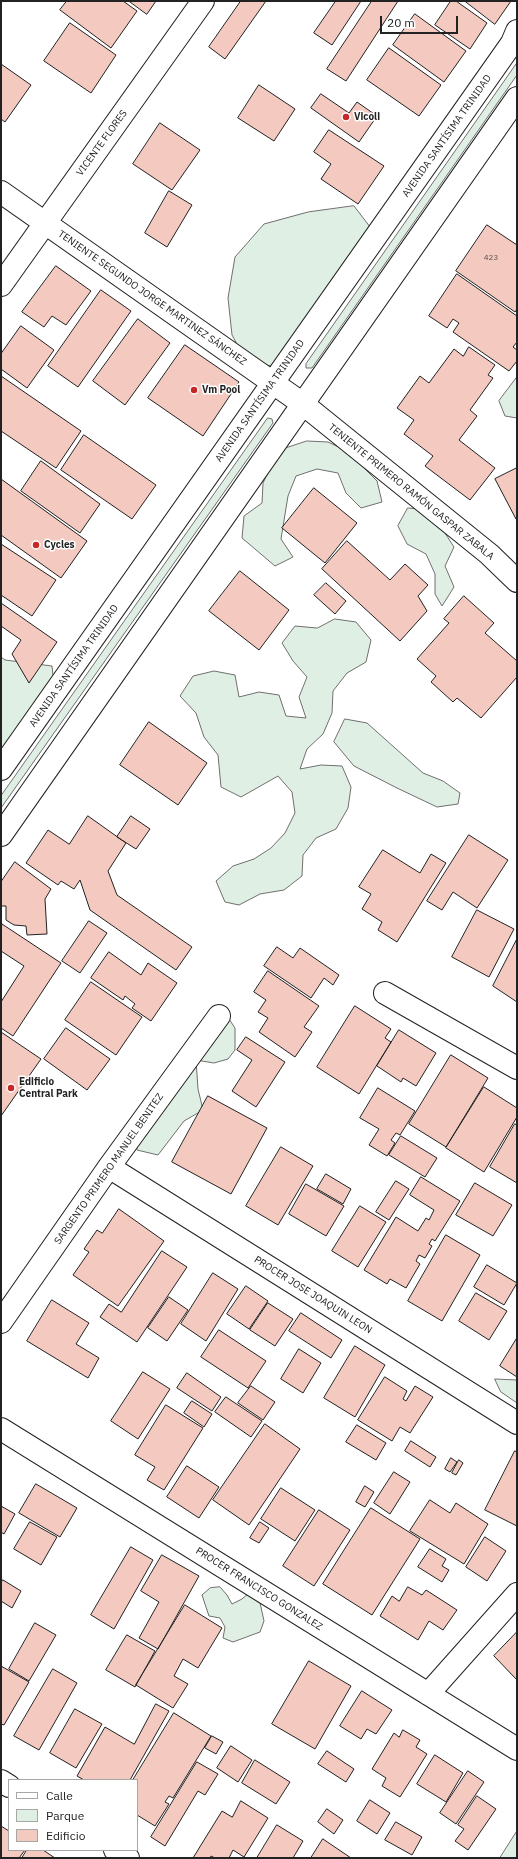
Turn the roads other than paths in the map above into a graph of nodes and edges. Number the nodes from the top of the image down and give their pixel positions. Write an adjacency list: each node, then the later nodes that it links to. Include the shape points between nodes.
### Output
1 (203, 1): 5 (street, VICENTE FLORES)
2 (517, 31): 7 (street, AVENIDA SANTÍSIMA TRINIDAD, via 512,43)
3 (517, 98): 8 (street)
4 (1, 192): 5 (street, TENIENTE SEGUNDO JORGE MARTINEZ SÁNCHEZ)
5 (44, 222): 6 (street, VICENTE FLORES); 7 (street, TENIENTE SEGUNDO JORGE MARTINEZ SÁNCHEZ)
6 (1, 285)
7 (273, 383): 8 (street, TENIENTE SEGUNDO JORGE MARTINEZ SÁNCHEZ); 10 (street, AVENIDA SANTÍSIMA TRINIDAD)
8 (303, 404): 9 (street, TENIENTE PRIMERO RAMÓN GASPAR ZABALA, via 488,554); 11 (street)
9 (517, 581)
10 (1, 769)
11 (1, 835)
12 (386, 993): 14 (street)
13 (219, 1016): 15 (street, SARGENTO PRIMERO MANUEL BENITEZ)
14 (517, 1068)
15 (109, 1168): 16 (street, SARGENTO PRIMERO MANUEL BENITEZ); 17 (street, PROCER JOSE JOAQUIN LEON)
16 (1, 1322)
17 (517, 1422)
18 (1, 1429): 20 (street, PROCER FRANCISCO GONZALEZ)
19 (517, 1594): 20 (street)
20 (428, 1694): 21 (street, PROCER FRANCISCO GONZALEZ)
21 (517, 1749)
22 (116, 1851): 23 (street)
23 (128, 1858)

